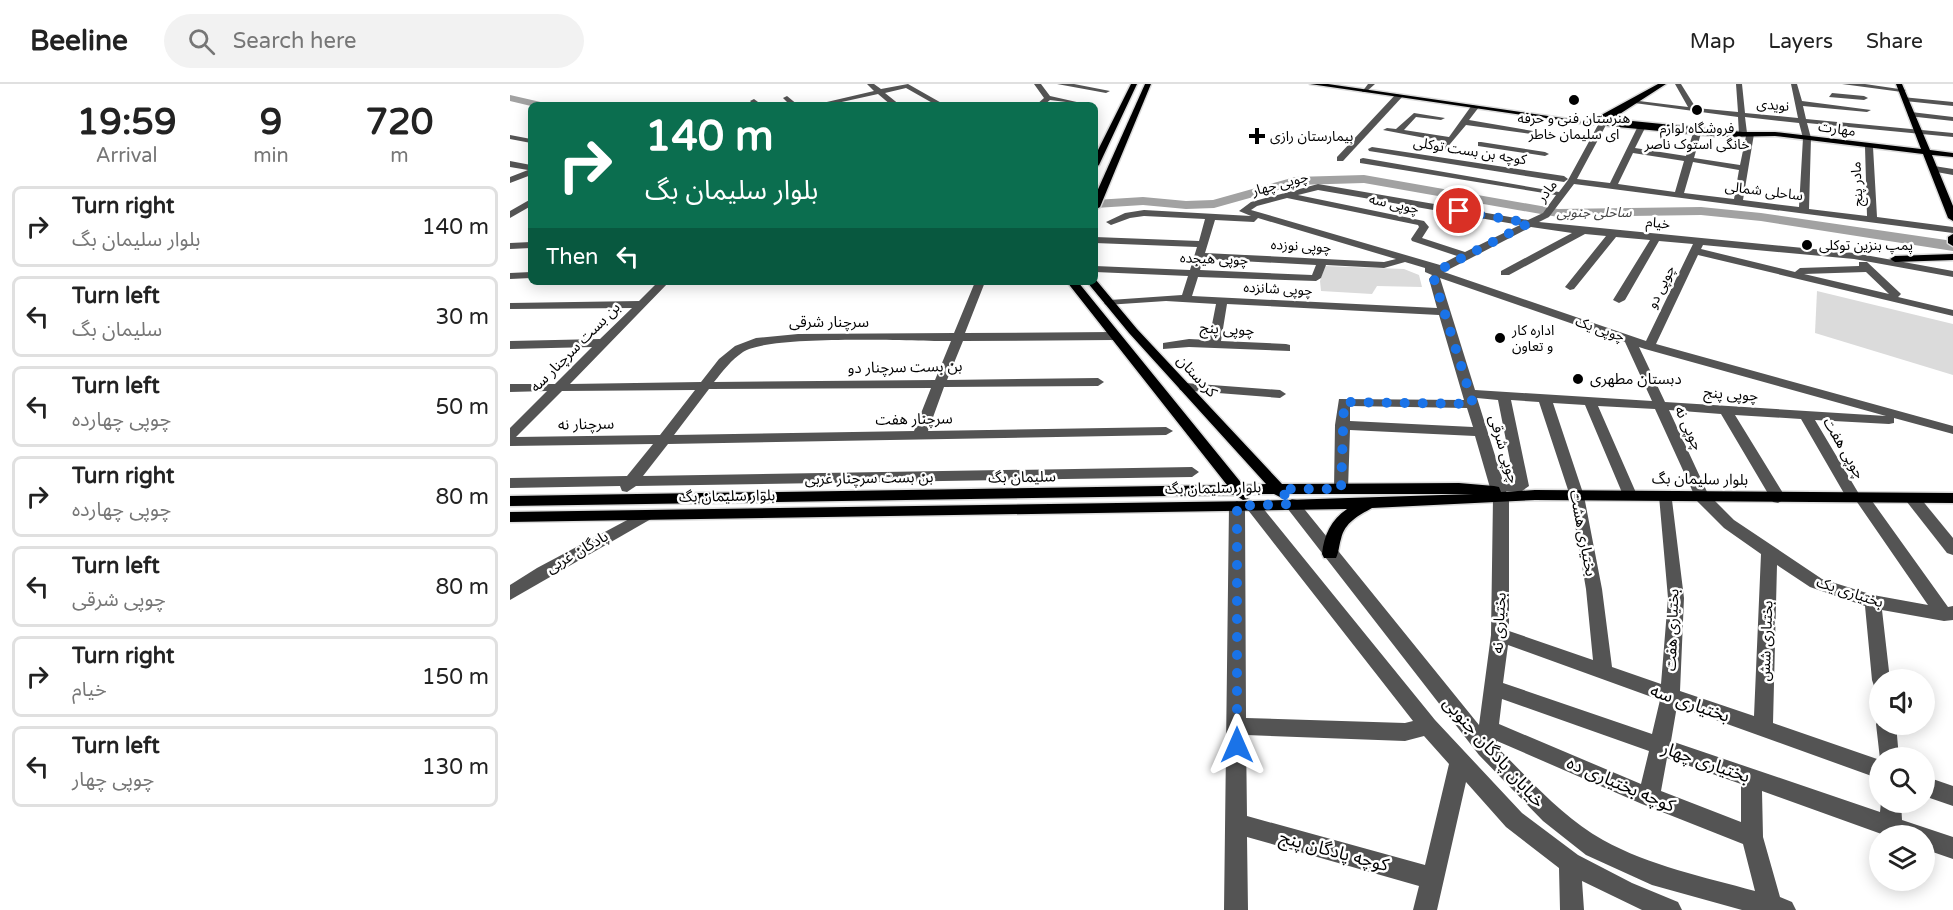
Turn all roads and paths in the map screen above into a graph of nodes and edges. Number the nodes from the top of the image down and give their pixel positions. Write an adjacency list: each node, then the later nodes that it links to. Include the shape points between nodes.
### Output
1 (870, 84): 21 (street)
2 (1037, 84): 26 (street)
3 (1060, 84): 19 (street)
4 (1120, 84): 14 (street)
5 (1148, 84): 89 (main road)
6 (1313, 84): 18 (main road, مهارت)
7 (1344, 84): 18 (main road, مهارت)
8 (1663, 84): 36 (main road)
9 (1678, 84): 40 (street)
10 (1727, 84): 15 (street)
11 (1794, 84): 37 (street)
12 (1845, 84): 16 (street)
13 (905, 85): 21 (street); 33 (street)
14 (1132, 85): 72 (main road)
15 (1739, 85): 44 (street)
16 (1860, 86): 17 (street); 27 (street)
17 (1901, 87): 28 (main road)
18 (1368, 88): 23 (main road, مهارت); 49 (main road, مهارت)
19 (1106, 91)
20 (846, 92): 25 (street)
21 (879, 93): 25 (street); 32 (street)
22 (1832, 95): 27 (street)
23 (1399, 96): 39 (main road, مهارت); 73 (street)
24 (787, 98): 29 (street)
25 (854, 98): 30 (street); 31 (street)
26 (1048, 98): 34 (street); 35 (street)
27 (1864, 98): 41 (street)
28 (1905, 99): 38 (street); 43 (main road)
29 (791, 102)
30 (829, 102)
31 (859, 102)
32 (892, 102)
33 (937, 102)
34 (1043, 102)
35 (1070, 102)
36 (1631, 102): 40 (street, نویدی); 42 (main road); 49 (main road)
37 (1797, 103): 41 (street); 47 (street)
38 (1953, 104)
39 (1475, 107): 48 (street); 49 (main road, مهارت)
40 (1690, 110): 44 (street, نویدی); 53 (street)
41 (1867, 110): 51 (street)
42 (1621, 111): 49 (main road); 50 (main road)
43 (1911, 114): 46 (street); 55 (main road)
44 (1741, 115): 47 (street, نویدی); 57 (street)
45 (1441, 118): 56 (street, via 1414,115)
46 (1953, 118)
47 (1802, 121): 51 (street, نویدی); 61 (street)
48 (1464, 122): 54 (street); 62 (street)
49 (1599, 122): 50 (main road, مهارت); 84 (street, مادر)
50 (1643, 126): 53 (main road, مهارت); 68 (street)
51 (1873, 127): 55 (street, نویدی)
52 (1387, 130): 56 (street)
53 (1693, 130): 57 (main road, مهارت); 75 (street)
54 (1522, 131): 58 (street); 67 (street)
55 (1918, 131): 59 (street, نویدی); 69 (main road)
56 (1398, 132): 62 (street)
57 (1747, 134): 61 (main road, مهارت); 78 (street)
58 (1553, 135)
59 (1953, 135)
60 (510, 138): 63 (street)
61 (1807, 138): 65 (main road, مهارت); 93 (street)
62 (1451, 140): 74 (street)
63 (528, 141)
64 (1481, 144): 67 (street)
65 (1869, 147): 69 (main road, مهارت); 98 (street, مادر پنج)
66 (1372, 149): 74 (street, کوچه بن بست توکلی)
67 (1512, 149): 70 (street)
68 (1630, 150): 75 (street); 85 (street)
69 (1927, 152): 71 (main road, مهارت); 80 (main road)
70 (1545, 154)
71 (1953, 155)
72 (1098, 158)
73 (1340, 159)
74 (1437, 159): 84 (street, کوچه بن بست توکلی)
75 (1689, 159): 78 (street); 87 (street)
76 (1363, 161): 86 (street)
77 (510, 164): 79 (street)
78 (1744, 168): 90 (street)
79 (528, 169)
80 (1934, 169): 82 (street); 97 (main road)
81 (528, 171): 83 (street)
82 (1953, 172)
83 (510, 180)
84 (1568, 180): 85 (street, ساحلی شمالی); 86 (street, مادر); 92 (street, مادر)
85 (1613, 186): 87 (street, ساحلی شمالی)
86 (1556, 193): 92 (street, مادر)
87 (1679, 194): 90 (street, ساحلی شمالی)
88 (1289, 196): 100 (street, چوپی چهار, via 1318,188); 111 (street, چوپی سه, via 1421,223 1424,226 1416,239); 121 (street, چوپی چهار, via 1254,204 1244,211)
89 (1098, 200)
90 (1737, 202): 93 (street, ساحلی شمالی)
91 (516, 204): 94 (street)
92 (1545, 210): 100 (street, مادر)
93 (1803, 210): 98 (street, ساحلی شمالی)
94 (510, 215)
95 (1211, 216): 96 (street, چوپی چهار); 99 (street, چوپی چهار, via 1138,214); 106 (street)
96 (1250, 218): 115 (street, چوپی یک)
97 (1953, 218)
98 (1872, 219): 103 (street, ساحلی شمالی)
99 (1111, 222)
100 (1529, 223): 101 (street, خیام); 111 (street)
101 (1582, 231): 102 (street, خیام); 123 (street)
102 (1613, 234): 104 (street, خیام); 131 (street)
103 (1953, 237)
104 (1656, 238): 109 (street, خیام); 134 (street)
105 (1098, 240): 106 (street)
106 (1203, 244): 110 (street)
107 (528, 245): 108 (street)
108 (510, 246)
109 (1697, 247): 112 (street, خیام); 120 (street); 149 (street, چوپی دو)
110 (1200, 256): 116 (street, چوپی نوزده); 122 (street)
111 (1466, 256): 121 (street)
112 (1854, 256): 114 (street, خیام); 118 (street); 124 (street, خیام)
113 (1953, 257): 114 (main road)
114 (1895, 259): 119 (street, خیام)
115 (1400, 261): 116 (street, چوپی نوزده, via 1384,265); 121 (street, چوپی یک)
116 (1322, 263): 122 (street, چوپی هیجده, via 1316,278)
117 (1098, 269): 122 (street, چوپی هیجده)
118 (1868, 269): 120 (street); 132 (street)
119 (1953, 269)
120 (1768, 270): 140 (street)
121 (1439, 271): 139 (street, چوپی شرقی, via 1434,279); 144 (street, چوپی یک)
122 (1195, 273): 133 (street)
123 (1505, 273)
124 (1953, 274)
125 (528, 275): 126 (street)
126 (510, 276)
127 (661, 285): 137 (street, بن بست سرچنار سه)
128 (979, 285): 143 (street)
129 (1074, 285): 142 (main road)
130 (1095, 285): 136 (main road, کردستان)
131 (1570, 286)
132 (1895, 294)
133 (1186, 299): 135 (street, چوپی شانزده); 136 (street, چوپی شانزده)
134 (1619, 300)
135 (1222, 301): 139 (street, چوپی شانزده); 146 (street)
136 (1110, 303): 141 (main road, کردستان)
137 (642, 304): 138 (street); 145 (street, بن بست سرچنار سه)
138 (515, 305)
139 (1445, 312): 159 (street, چوپی شرقی)
140 (1953, 313)
141 (1133, 331): 142 (main road); 154 (main road, کردستان)
142 (1114, 336): 143 (street, سرچنار شرقی); 192 (main road)
143 (958, 337): 152 (street); 153 (street, سرچنار شرقی, via 772,339 738,350 715,371)
144 (1630, 340): 149 (street, چوپی یک); 162 (street, چوپی نه)
145 (603, 343): 147 (street); 156 (street, بن بست سرچنار سه)
146 (1214, 344): 148 (street, چوپی پنج); 150 (street, چوپی پنج)
147 (510, 345)
148 (1167, 346)
149 (1649, 346): 165 (street, چوپی یک)
150 (1286, 348)
151 (1098, 382): 152 (street, بن بست سرچنار دو)
152 (939, 383): 153 (street, بن بست سرچنار دو); 171 (street)
153 (709, 386): 156 (street, بن بست سرچنار دو); 173 (street, سرچنار شرقی)
154 (1185, 387): 157 (street); 184 (main road, کردستان)
155 (510, 388): 156 (street, بن بست سرچنار دو)
156 (558, 388): 172 (street, بن بست سرچنار سه)
157 (1280, 394)
158 (1503, 396): 159 (street, چوپی پنج); 160 (street, چوپی پنج); 180 (street, via 1522,486)
159 (1471, 399): 167 (street, چوپی پنج, via 1347,401 1342,407); 170 (street, چوپی شرقی)
160 (1545, 399): 161 (street, چوپی پنج); 182 (street, بختیاری هشت)
161 (1590, 402): 162 (street, چوپی پنج); 181 (street)
162 (1660, 406): 163 (street, چوپی پنج); 185 (street, چوپی نه)
163 (1726, 410): 164 (street, چوپی پنج); 186 (street)
164 (1806, 415): 165 (street, چوپی پنج); 187 (street, چوپی هفت)
165 (1918, 422): 166 (street, چوپی یک); 168 (street, چوپی یک)
166 (1953, 424)
167 (1342, 425): 170 (street); 178 (street)
168 (1953, 429)
169 (1166, 431): 171 (street, سرچنار هفت)
170 (1481, 432): 180 (street, چوپی شرقی)
171 (919, 435): 173 (street, سرچنار هفت)
172 (510, 436)
173 (664, 439): 174 (street, سرچنار نه); 177 (street, سرچنار شرقی)
174 (510, 442)
175 (1192, 472): 177 (street, بن بست سرچنار غربی)
176 (510, 483): 177 (street, بن بست سرچنار غربی)
177 (630, 483): 190 (street, سرچنار شرقی)
178 (1341, 489): 180 (main road, سلیمان بگ, via 1459,488); 184 (main road, سلیمان بگ)
179 (1165, 491): 190 (main road, سلیمان بگ); 192 (main road, سلیمان بگ); 194 (street)
180 (1499, 492): 182 (main road, بلوار سلیمان بگ); 193 (main road, بلوار سلیمان بگ); 203 (street, بختیاری نه)
181 (1630, 495): 182 (main road, بلوار سلیمان بگ); 183 (main road, بلوار سلیمان بگ)
182 (1577, 496): 205 (street, بختیاری هشت, via 1594,589)
183 (1666, 496): 185 (main road, بلوار سلیمان بگ); 207 (street, بختیاری هفت, via 1676,598)
184 (1286, 497): 192 (main road, بلوار سلیمان بگ); 192 (main road, سلیمان بگ); 193 (main road, بلوار سلیمان بگ); 199 (street, خیابان پادگان جنوبی)
185 (1702, 497): 186 (main road, بلوار سلیمان بگ); 198 (street, بختیاری یک, via 1729,524)
186 (1778, 498): 187 (main road, بلوار سلیمان بگ)
187 (1858, 498): 188 (main road, بلوار سلیمان بگ); 202 (street, چوپی هفت)
188 (1912, 498): 189 (main road, بلوار سلیمان بگ); 197 (street)
189 (1953, 498)
190 (618, 499): 191 (main road, سلیمان بگ)
191 (510, 501)
192 (1243, 501): 194 (main road, بلوار سلیمان بگ); 208 (street); 209 (street, خیابان پادگان جنوبی)
193 (1373, 503): 199 (main road, via 1350,512 1339,522 1331,536)
194 (1164, 507): 195 (main road, بلوار سلیمان بگ)
195 (646, 515): 196 (main road, بلوار سلیمان بگ); 200 (street, پادگان غربی)
196 (510, 517)
197 (1953, 549)
198 (1769, 553): 201 (street, بختیاری یک, via 1816,582); 210 (street, بختیاری شش)
199 (1330, 554): 211 (street, خیابان پادگان جنوبی)
200 (510, 594)
201 (1872, 602): 202 (street, بختیاری یک); 204 (street)
202 (1948, 613)
203 (1500, 635): 205 (street, بختیاری سه); 206 (street, بختیاری نه)
204 (1880, 669)
205 (1603, 672): 207 (street, بختیاری سه)
206 (1494, 688): 211 (street, بختیاری نه); 212 (street, بختیاری چهار)
207 (1670, 696): 210 (street, بختیاری سه); 212 (street, بختیاری هفت)
208 (1237, 726): 209 (street, via 1405,732); 219 (street)
209 (1428, 726): 213 (street, خیابان پادگان جنوبی)
210 (1763, 728): 214 (street, بختیاری سه)
211 (1488, 739): 218 (street, کوچه بختیاری ده); 226 (street, خیابان پادگان جنوبی, via 1550,814 1594,848 1652,874)
212 (1659, 745): 215 (street, بختیاری چهار); 218 (street, بختیاری هفت)
213 (1460, 762): 224 (street, خیابان پادگان جنوبی, via 1514,820); 225 (street)
214 (1869, 766)
215 (1751, 777): 220 (street, بختیاری چهار); 221 (street)
216 (1935, 790): 217 (street)
217 (1953, 796)
218 (1649, 797): 221 (street, کوچه بختیاری ده)
219 (1237, 824): 225 (street, کوچه پادگان پنج); 227 (street)
220 (1888, 825)
221 (1752, 837): 226 (street)
222 (1935, 842): 223 (street)
223 (1953, 848)
224 (1570, 863): 229 (street); 230 (street, خیابان پادگان جنوبی)
225 (1431, 878): 228 (street)
226 (1777, 909)
227 (1236, 910)
228 (1425, 910)
229 (1572, 910)
230 (1670, 910)

